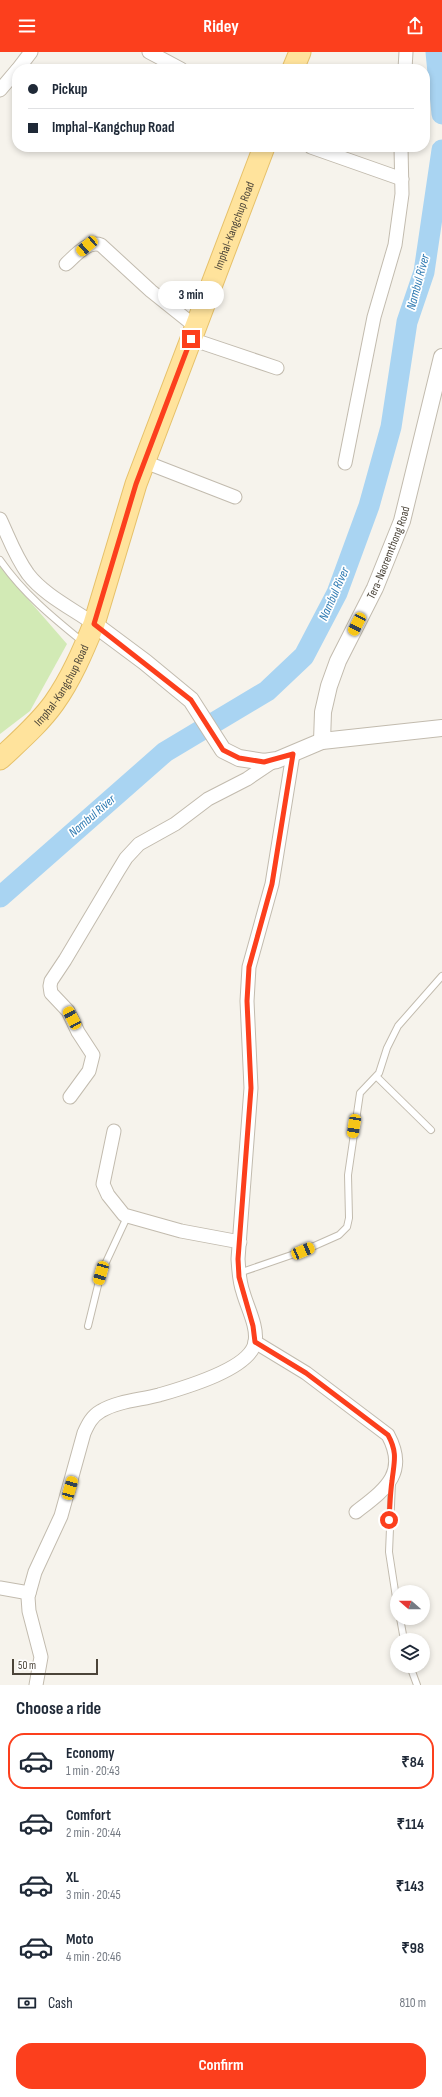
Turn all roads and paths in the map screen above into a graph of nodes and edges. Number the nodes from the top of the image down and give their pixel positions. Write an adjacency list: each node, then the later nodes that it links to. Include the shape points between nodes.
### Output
1 (32, 52): 5 (street)
2 (149, 52): 6 (street)
3 (300, 52): 7 (main road)
4 (406, 52): 8 (street)
5 (22, 64)
6 (172, 64)
7 (295, 64)
8 (405, 64)
9 (12, 76): 10 (street)
10 (0, 90)
11 (262, 152): 16 (main road, Imphal-Kangchup Road)
12 (325, 152): 14 (street)
13 (402, 152): 14 (street)
14 (402, 179): 20 (street, via 395,246 374,317)
15 (66, 264): 16 (street, via 87,246 96,243 101,245)
16 (194, 333): 18 (street); 19 (main road, Imphal-Kangchup Road)
17 (442, 358): 27 (street, Tera-Naoremthong Road, via 402,521 375,588 338,661 323,712)
18 (276, 368)
19 (145, 462): 21 (street); 24 (main road, Imphal-Kangchup Road, via 118,541)
20 (345, 463)
21 (235, 497)
22 (0, 519): 24 (street, via 11,546 29,575)
23 (0, 560): 25 (lane, via 12,578 37,605)
24 (94, 624): 25 (main road, Imphal-Kangchup Road); 30 (street, via 191,700 223,750 251,761)
25 (86, 644): 29 (main road, Imphal-Kangchup Road, via 53,704 32,730)
26 (442, 728): 27 (street)
27 (322, 741): 28 (street)
28 (293, 754): 30 (street); 37 (street, via 272,884 249,967 247,1001 251,1088)
29 (0, 759)
30 (275, 760): 33 (street, via 247,779 208,799 175,824 139,844 118,871 50,986 51,993 68,1011 93,1056 89,1071)
31 (442, 976): 32 (lane, via 398,1026 389,1042)
32 (377, 1077): 34 (lane); 38 (lane, via 362,1089 359,1098 348,1175 347,1227 339,1235 303,1251)
33 (70, 1096)
34 (431, 1130)
35 (114, 1131): 36 (street, via 103,1184 108,1195)
36 (127, 1217): 37 (street, via 181,1232); 39 (lane, via 101,1273)
37 (240, 1242): 38 (street)
38 (239, 1273): 40 (street)
39 (88, 1326)
40 (255, 1342): 41 (street, via 312,1377 388,1435 395,1454); 45 (street, via 249,1355 227,1370 159,1395 108,1407 93,1417 84,1433 61,1516 35,1572)
41 (392, 1480): 42 (street); 43 (lane, via 389,1552)
42 (356, 1512)
43 (394, 1585)
44 (0, 1588): 45 (street)
45 (29, 1593): 47 (street, via 29,1611 41,1657)
46 (413, 1673): 48 (lane)
47 (36, 1685)
48 (417, 1685)

